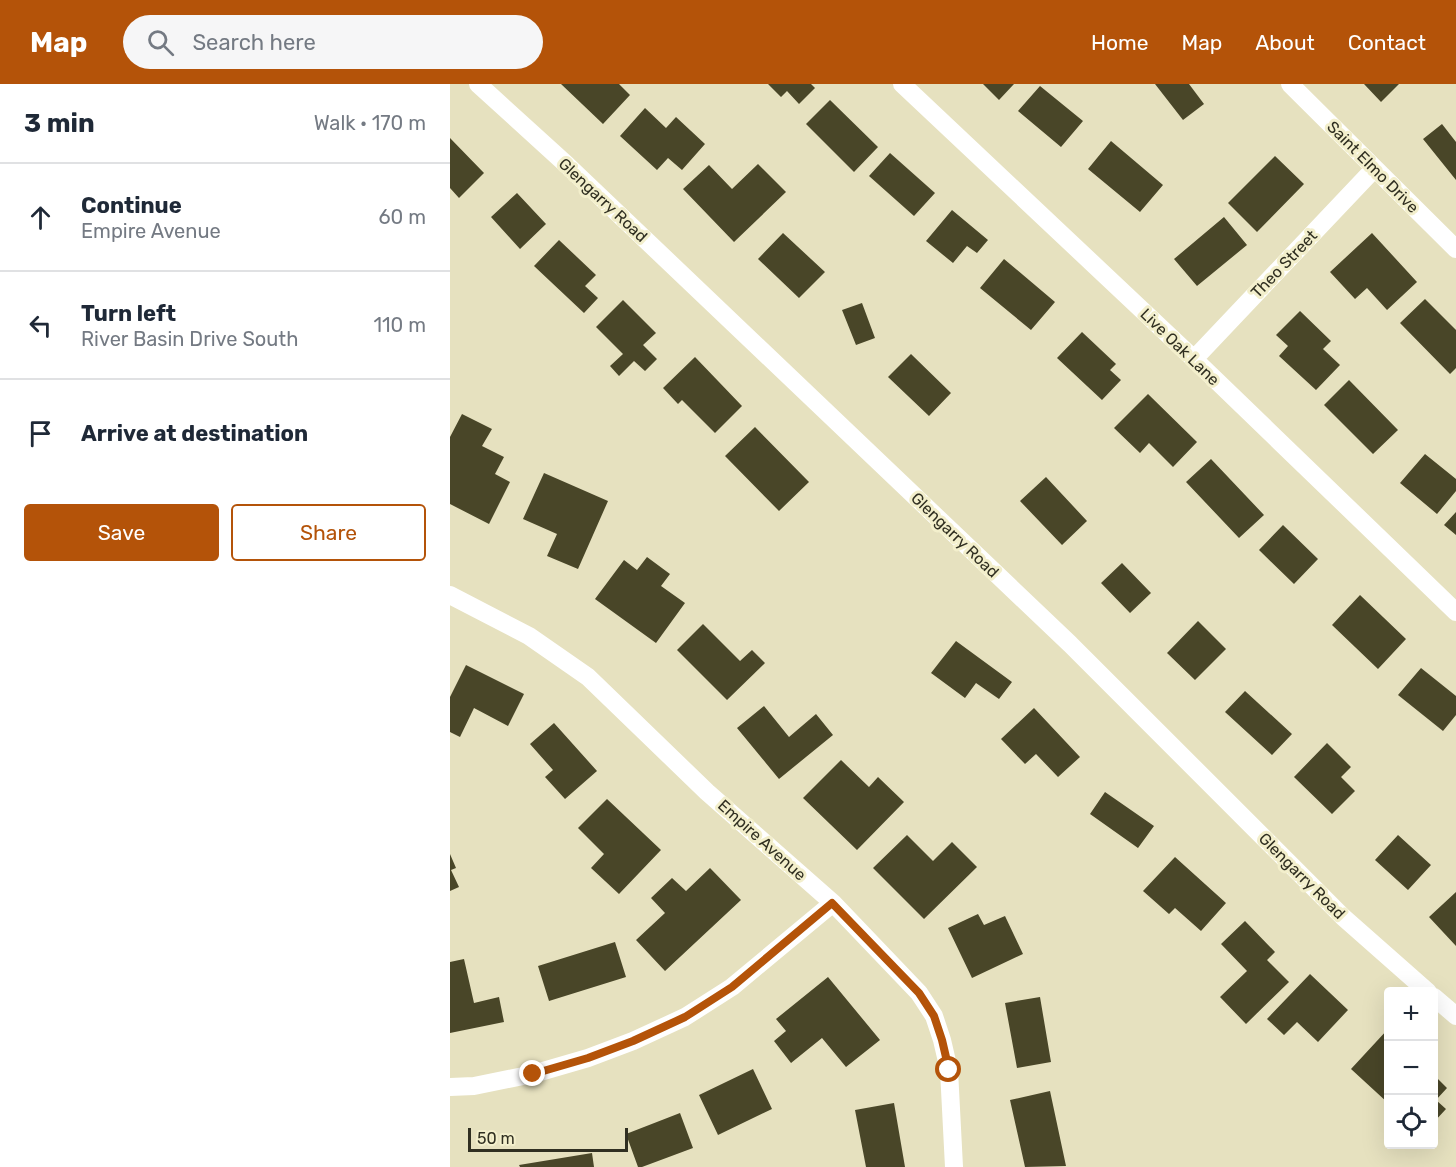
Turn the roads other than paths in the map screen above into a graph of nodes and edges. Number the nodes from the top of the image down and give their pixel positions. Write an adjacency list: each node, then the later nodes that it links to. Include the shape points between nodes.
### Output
1 (478, 84): 10 (street, Glengarry Road, via 1070,644 1343,917)
2 (902, 84): 6 (street, Live Oak Lane)
3 (1290, 84): 4 (street, Saint Elmo Drive)
4 (1374, 169): 5 (street, Saint Elmo Drive); 6 (street, Theo Street)
5 (1456, 249)
6 (1194, 359): 8 (street, Live Oak Lane)
7 (450, 595): 9 (street, Empire Avenue, via 529,636 588,677 707,792)
8 (1456, 612)
9 (832, 903): 13 (street, via 732,987 685,1017 633,1041 533,1074); 14 (street, Empire Avenue, via 919,993 934,1016 949,1070)
10 (1422, 987)
11 (1438, 1000): 12 (street)
12 (1456, 1016)
13 (450, 1087)
14 (954, 1167)

